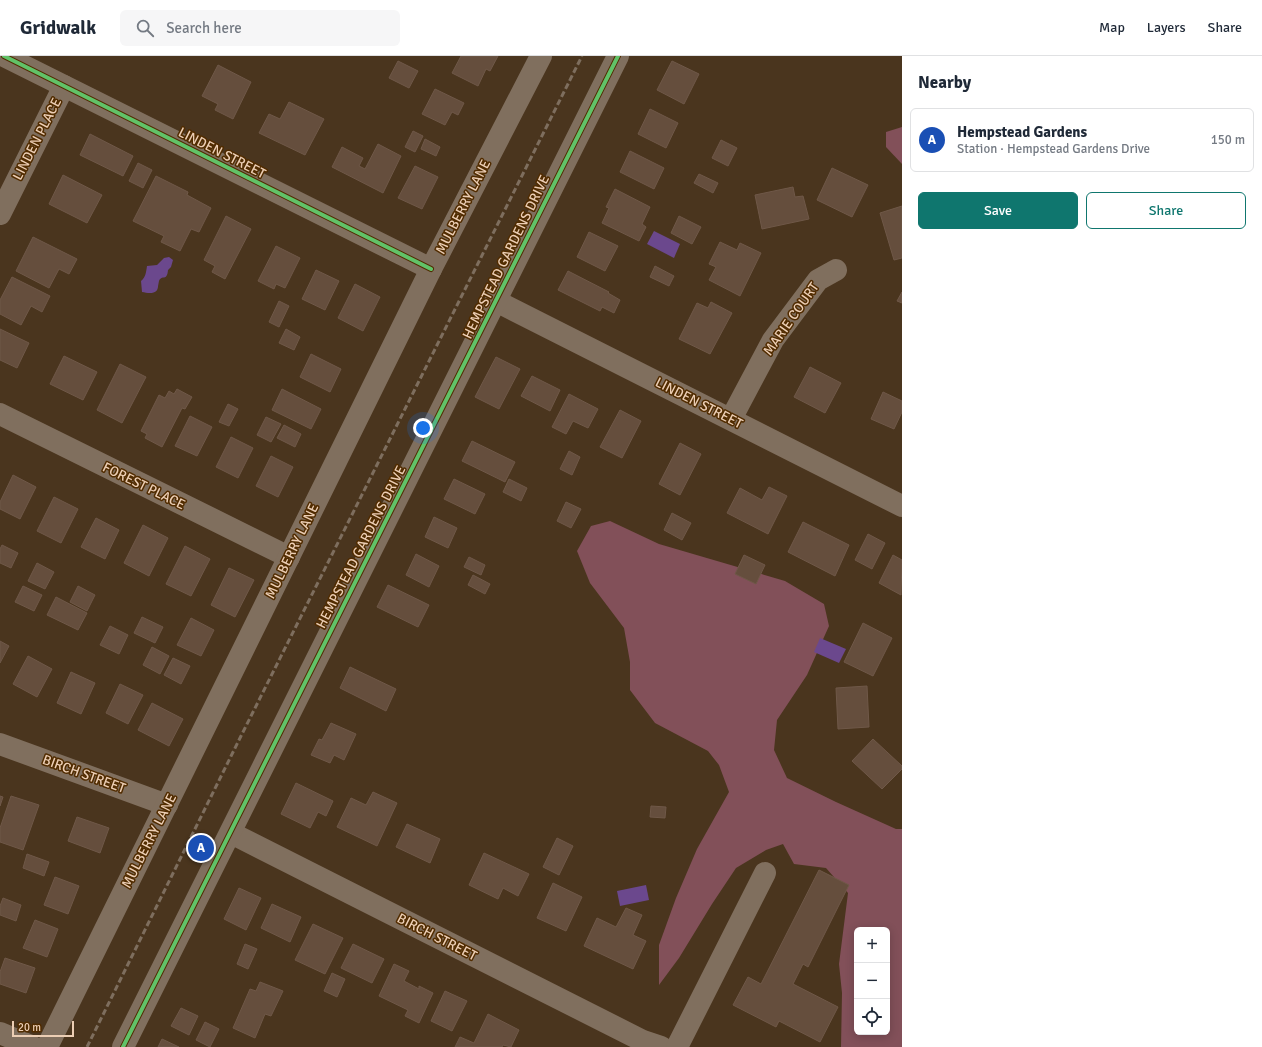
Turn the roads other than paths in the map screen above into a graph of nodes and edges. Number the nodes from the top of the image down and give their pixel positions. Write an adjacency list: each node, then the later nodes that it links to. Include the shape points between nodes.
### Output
1 (4, 56): 4 (street, LINDEN STREET)
2 (541, 56): 6 (street, MULBERRY LANE)
3 (618, 56): 8 (street, HEMPSTEAD GARDENS DRIVE)
4 (64, 86): 5 (street, LINDEN PLACE); 6 (street, LINDEN STREET)
5 (0, 214)
6 (431, 269): 12 (street, MULBERRY LANE)
7 (836, 270): 10 (street, MARIE COURT, via 818,280 773,340)
8 (496, 301): 10 (street, LINDEN STREET); 15 (street, HEMPSTEAD GARDENS DRIVE)
9 (0, 414): 12 (street, FOREST PLACE)
10 (731, 419): 11 (street, LINDEN STREET)
11 (902, 506)
12 (289, 557): 14 (street, MULBERRY LANE)
13 (0, 744): 14 (street, BIRCH STREET)
14 (167, 805): 20 (street, MULBERRY LANE)
15 (231, 833): 18 (street, BIRCH STREET); 21 (street, HEMPSTEAD GARDENS DRIVE)
16 (765, 873): 22 (street)
17 (0, 1033): 19 (street)
18 (650, 1045)
19 (33, 1047)
20 (47, 1047)
21 (123, 1047)
22 (677, 1047)

